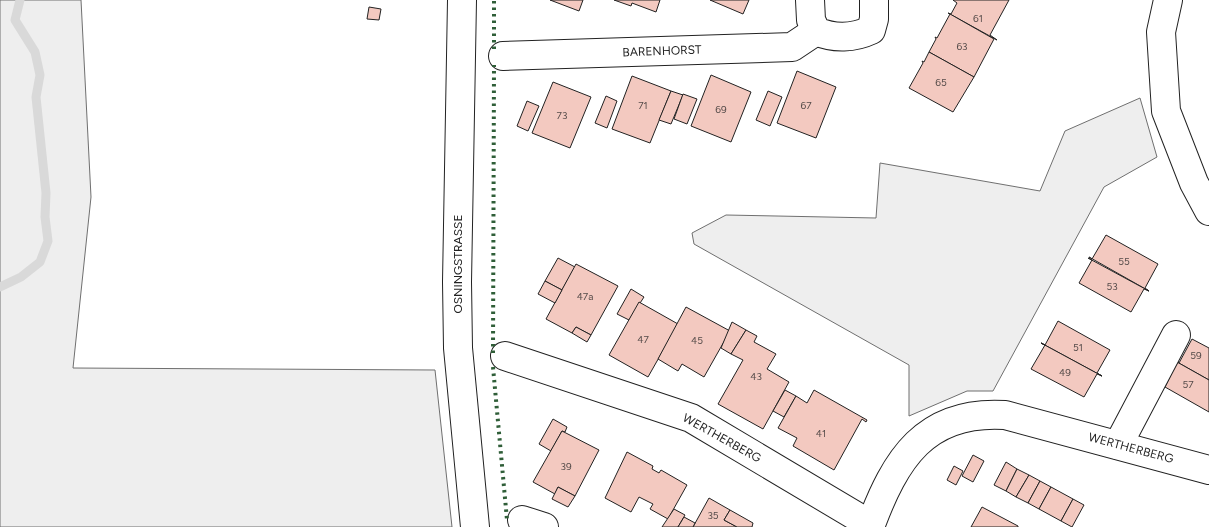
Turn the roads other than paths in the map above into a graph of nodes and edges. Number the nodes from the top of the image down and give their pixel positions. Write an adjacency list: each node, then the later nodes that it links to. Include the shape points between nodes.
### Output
1 (462, 0): 13 (street, OSNINGSTRASSE, via 458,339)
2 (810, 0): 5 (street, via 811,20)
3 (874, 0): 5 (street, via 871,30 859,35 828,36)
4 (1168, 0): 7 (street, via 1161,32 1166,111 1194,183)
5 (816, 31): 6 (street, BARENHORST, via 792,47)
6 (503, 56)
7 (1209, 211)
8 (1176, 335): 10 (street)
9 (505, 356): 12 (street, WERTHERBERG, via 691,418)
10 (1118, 445): 11 (street, WERTHERBERG); 12 (street, WERTHERBERG, via 1005,415 983,414 940,425 921,439 899,464)
11 (1209, 470)
12 (870, 526)
13 (475, 527)

